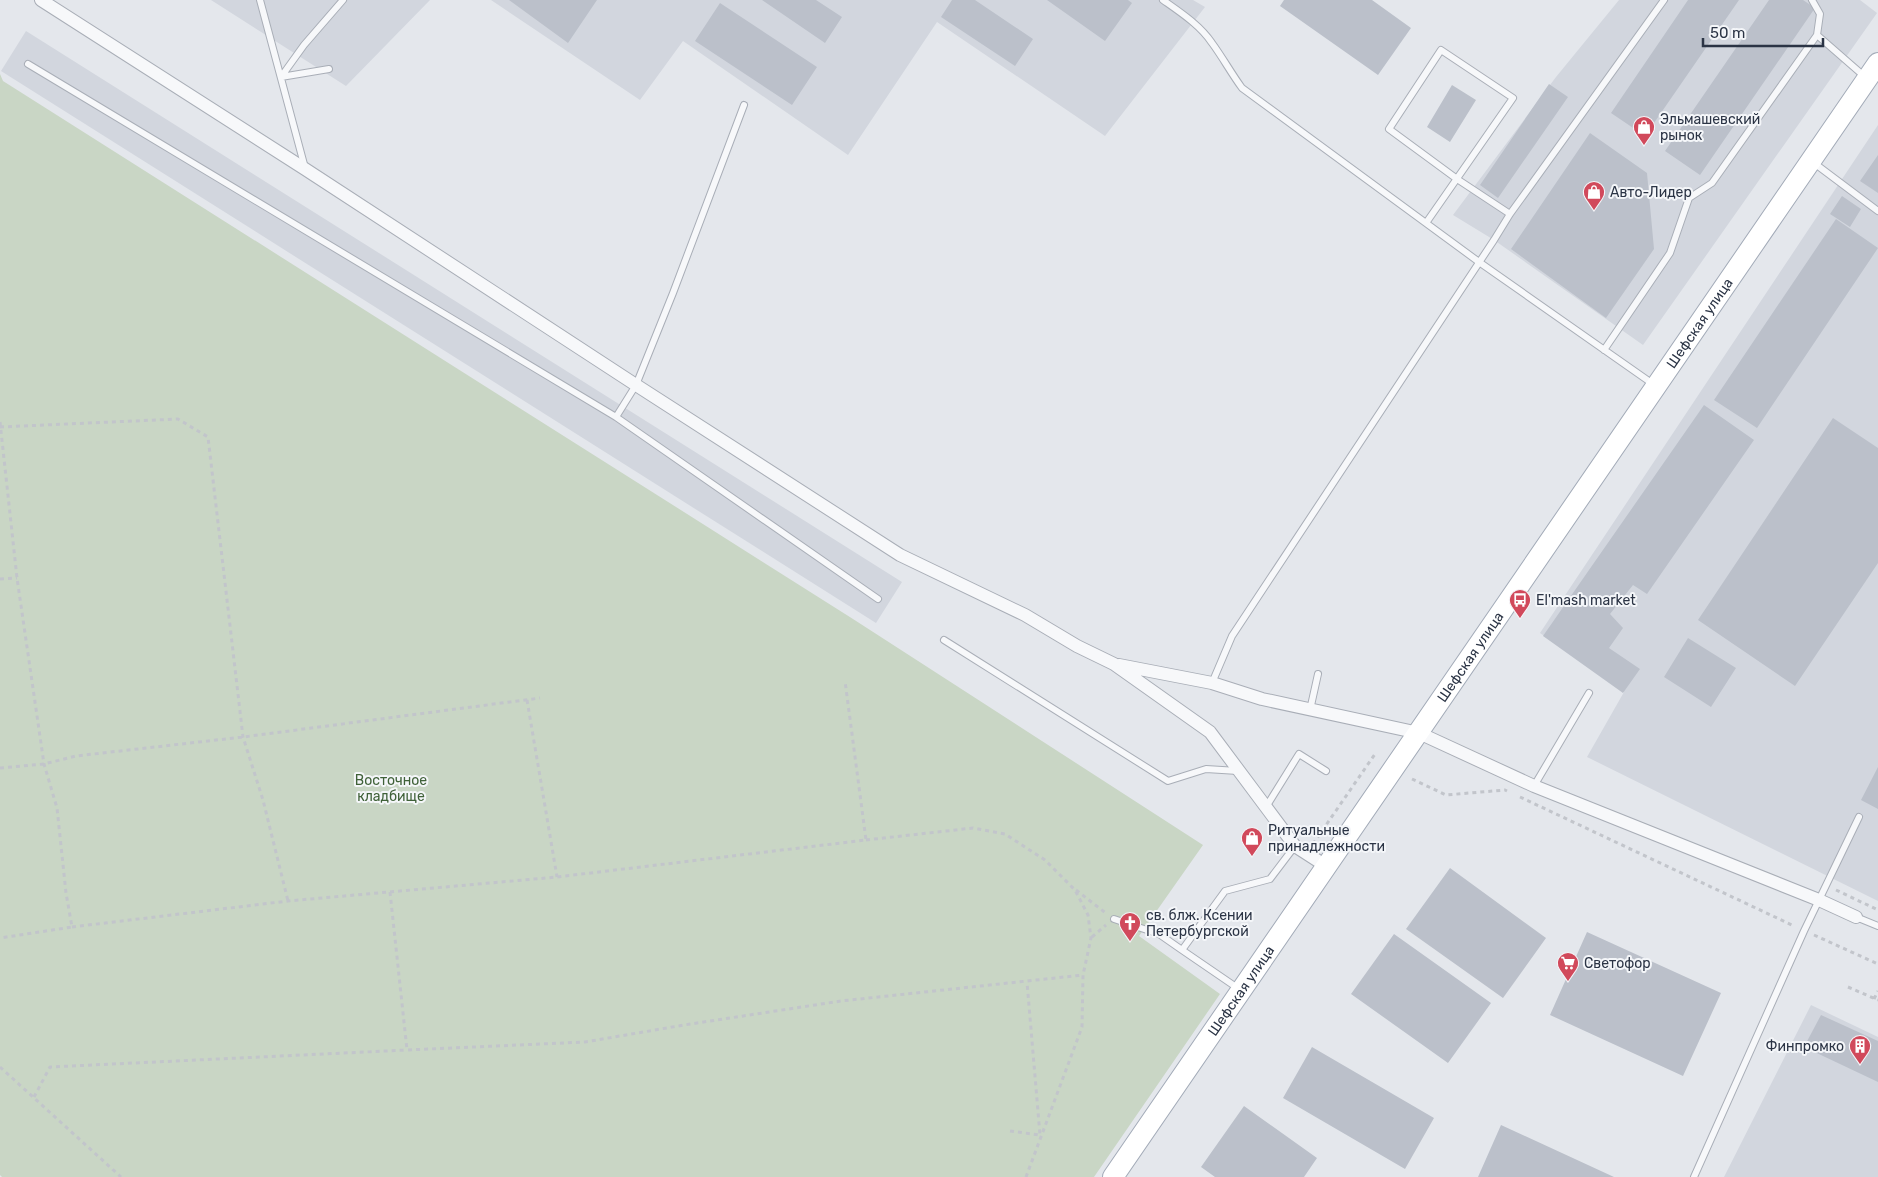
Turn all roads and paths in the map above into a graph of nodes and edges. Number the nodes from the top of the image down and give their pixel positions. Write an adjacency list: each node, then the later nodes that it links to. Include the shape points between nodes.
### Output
1 (41, 0): 14 (street)
2 (260, 0): 11 (lane)
3 (343, 0): 11 (lane)
4 (1163, 0): 18 (lane, via 1185,15 1212,42 1242,88)
5 (1664, 0): 17 (lane)
6 (1812, 0): 7 (lane, via 1820,14)
7 (1817, 34): 10 (lane); 20 (lane, via 1712,183 1689,198 1670,253)
8 (28, 64): 23 (lane)
9 (330, 69): 11 (lane)
10 (1873, 71): 13 (main road, Шефская улица)
11 (281, 77): 14 (lane)
12 (744, 105): 21 (lane)
13 (1810, 161): 16 (lane); 22 (main road, Шефская улица)
14 (305, 168): 21 (street)
15 (1457, 179): 15 (lane, via 1513,98 1442,50 1389,129); 17 (lane); 18 (lane)
16 (1878, 211)
17 (1510, 214): 19 (lane)
18 (1426, 223): 19 (lane)
19 (1479, 262): 20 (lane); 33 (lane, via 1232,636)
20 (1604, 350): 22 (lane)
21 (636, 385): 23 (lane); 30 (street, via 900,555 1025,615)
22 (1656, 386): 38 (main road, Шефская улица)
23 (616, 417): 28 (lane)
24 (0, 422): 25 (path)
25 (0, 427): 26 (path); 39 (path, via 178,419 208,436)
26 (17, 578): 27 (path); 41 (path)
27 (0, 579)
28 (878, 599)
29 (944, 640): 43 (lane, via 1168,781 1206,770)
30 (1114, 664): 33 (street); 43 (street, via 1210,732)
31 (1318, 674): 37 (lane)
32 (845, 681): 49 (path)
33 (1212, 683): 37 (street)
34 (1588, 693): 46 (lane)
35 (540, 698): 36 (path)
36 (527, 700): 39 (path); 53 (path)
37 (1310, 710): 38 (street)
38 (1419, 733): 46 (street); 52 (main road, Шефская улица)
39 (243, 737): 41 (path, via 76,756); 58 (path, via 263,800)
40 (1375, 754): 51 (path)
41 (44, 764): 42 (path); 63 (path, via 57,808)
42 (0, 768)
43 (1238, 771): 47 (street)
44 (1326, 771): 47 (lane, via 1299,754)
45 (1412, 779): 64 (path, via 1446,795 1505,790)
46 (1534, 786): 57 (street)
47 (1266, 807): 50 (street)
48 (1859, 817): 54 (lane)
49 (866, 840): 53 (path); 55 (path, via 973,828 1005,834 1045,860)
50 (1295, 846): 51 (street); 67 (lane, via 1270,879 1225,891)
51 (1307, 853): 52 (street)
52 (1326, 866): 72 (main road, Шефская улица)
53 (557, 877): 56 (path)
54 (1826, 885): 57 (lane); 59 (path)
55 (1075, 890): 61 (path); 66 (path, via 1088,916)
56 (390, 892): 58 (path); 75 (path)
57 (1819, 900): 60 (street); 64 (lane)
58 (288, 901): 63 (path)
59 (1878, 910)
60 (1856, 917): 62 (lane)
61 (1114, 919): 66 (path); 67 (lane, via 1158,934)
62 (1878, 926)
63 (72, 927): 65 (path)
64 (1804, 931): 68 (path); 83 (lane)
65 (0, 938)
66 (1091, 938): 69 (path)
67 (1182, 950): 72 (lane)
68 (1878, 964)
69 (1083, 975): 70 (path); 79 (path, via 1082,1027)
70 (1027, 982): 75 (path, via 841,1001 585,1042); 79 (path)
71 (1848, 988): 74 (path)
72 (1241, 990): 82 (main road, Шефская улица)
73 (1878, 991): 74 (path)
74 (1876, 1000)
75 (407, 1050): 77 (path, via 50,1067)
76 (0, 1067): 77 (path)
77 (34, 1097): 80 (path)
78 (1010, 1131): 79 (path)
79 (1040, 1135): 81 (path)
80 (121, 1177)
81 (1026, 1177)
82 (1113, 1177)
83 (1694, 1177)

